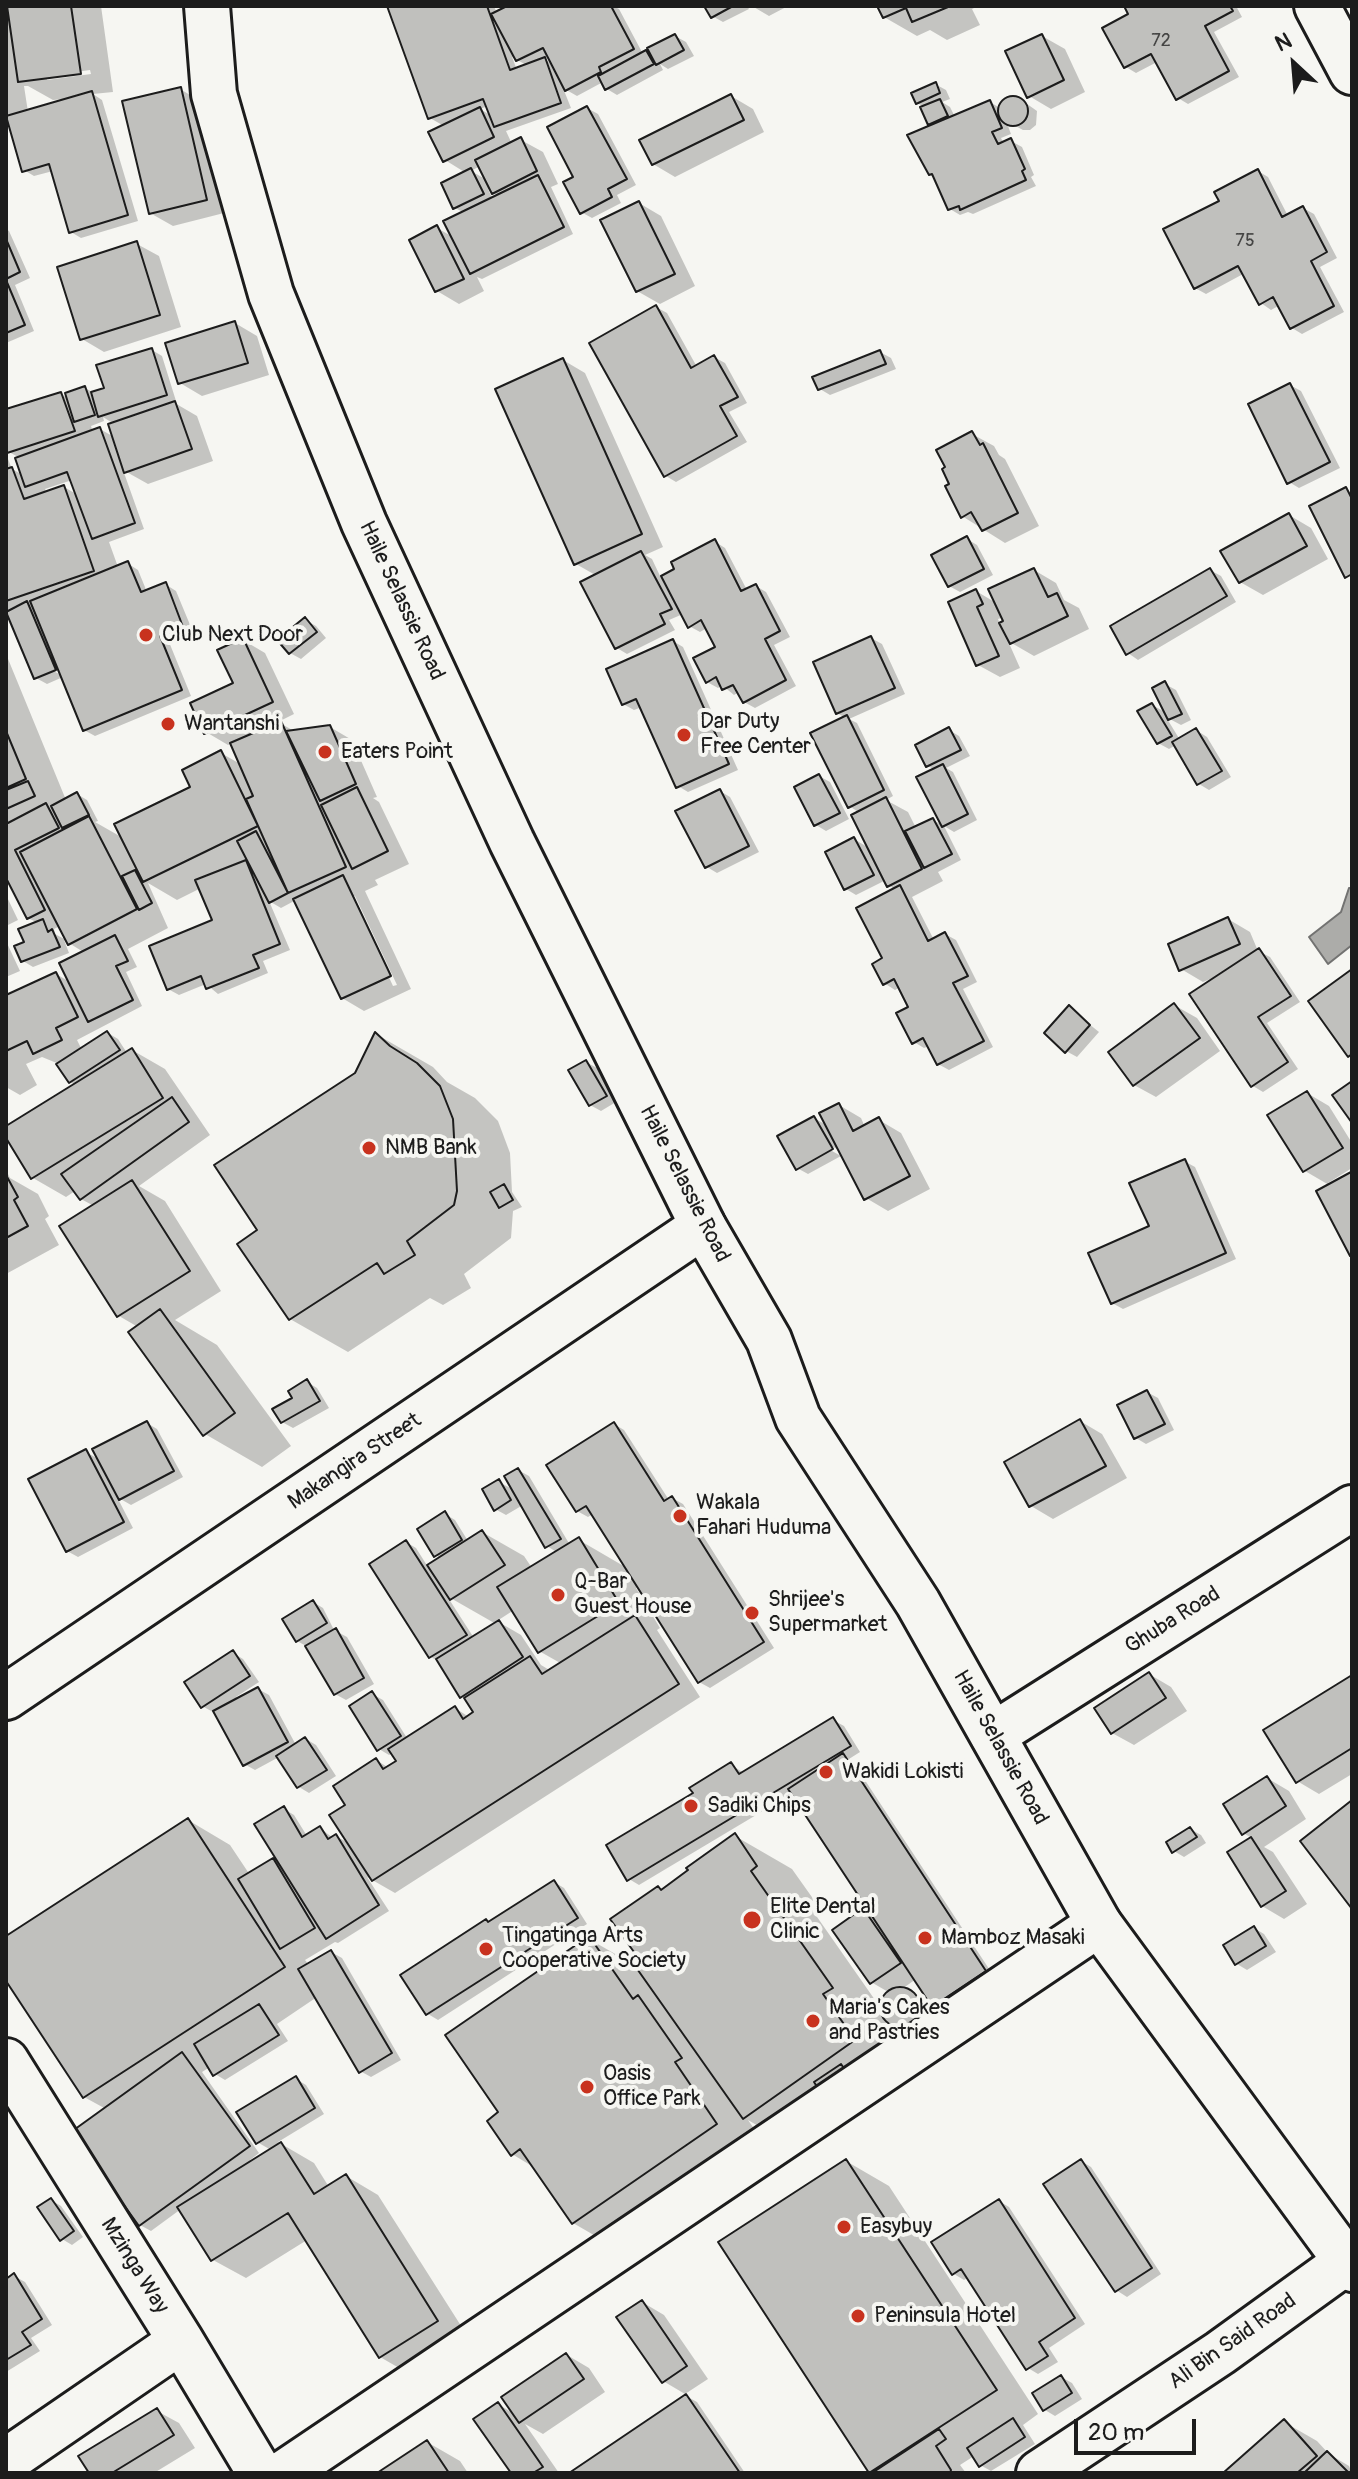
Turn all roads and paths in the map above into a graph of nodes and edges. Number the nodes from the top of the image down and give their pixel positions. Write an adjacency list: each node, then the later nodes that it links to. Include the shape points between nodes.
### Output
1 (207, 6): 4 (street, Haile Selassie Road, via 214,94 271,294 294,351 364,523 512,842)
2 (1317, 6): 3 (street)
3 (1352, 72)
4 (703, 1226): 6 (street, Makangira Street); 7 (street, Haile Selassie Road, via 769,1340 798,1418 918,1603)
5 (1352, 1508): 7 (street, Ghuba Road)
6 (6, 1697)
7 (993, 1735): 8 (street, Haile Selassie Road)
8 (1099, 1924): 10 (street, Haile Selassie Road); 14 (street)
9 (6, 2061): 11 (street, Mzinga Way)
10 (1349, 2266): 15 (street, Ali Bin Said Road)
11 (181, 2341): 12 (street); 13 (street, Mzinga Way)
12 (6, 2461)
13 (260, 2473)
14 (284, 2473)
15 (1039, 2473)

